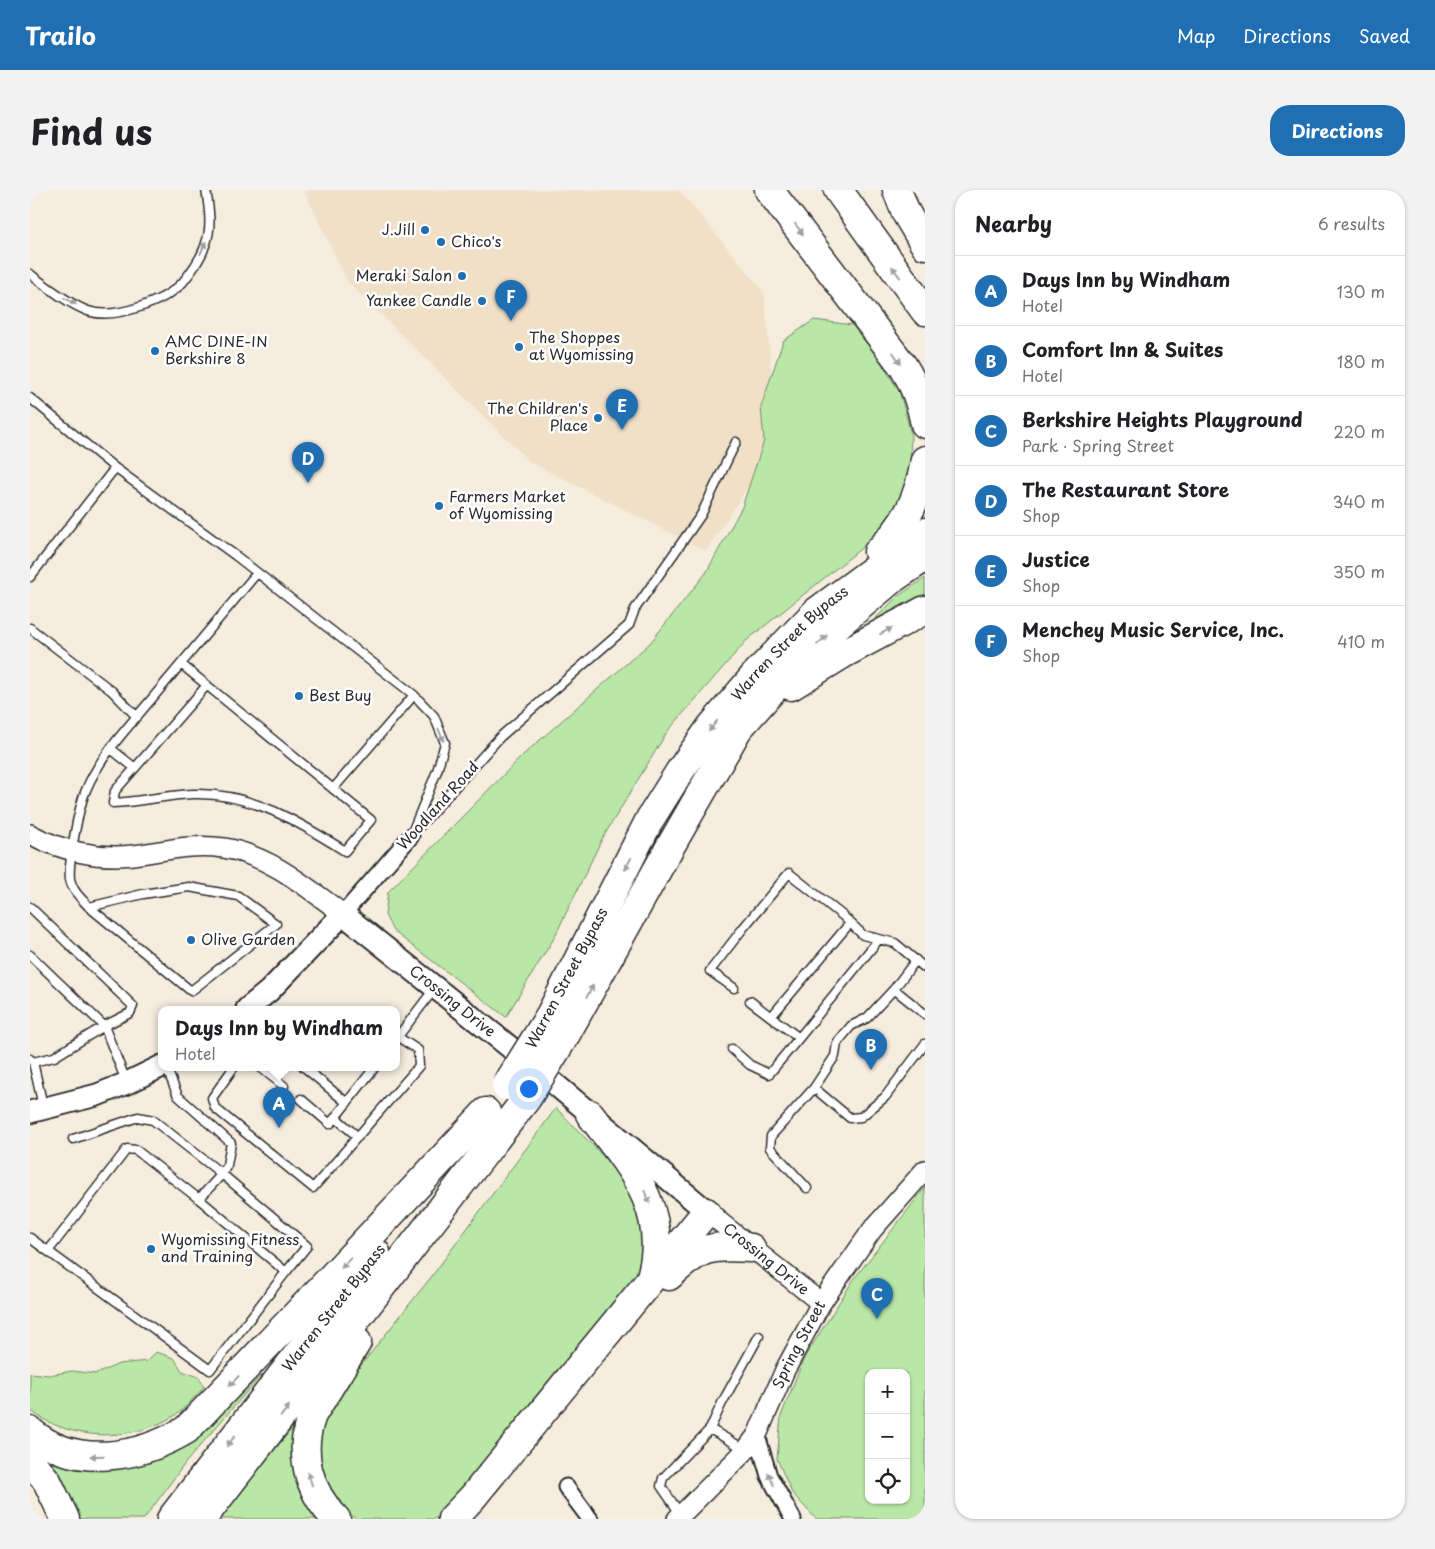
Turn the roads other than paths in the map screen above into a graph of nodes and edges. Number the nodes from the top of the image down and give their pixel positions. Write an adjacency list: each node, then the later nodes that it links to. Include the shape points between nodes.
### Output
1 (206, 190): 6 (lane, one-way to 1, via 88,311 120,312 155,301 182,283 206,243 209,213)
2 (770, 190): 9 (highway, one-way to 9, via 903,366 918,394)
3 (838, 190): 7 (highway, one-way to 3)
4 (897, 190): 5 (highway)
5 (925, 245)
6 (30, 274)
7 (925, 311)
8 (30, 398): 12 (lane)
9 (925, 424)
10 (736, 442): 28 (lane, Woodland Road, via 701,515 635,609 629,625 500,737)
11 (925, 460): 18 (highway, via 915,499 896,535)
12 (115, 468): 15 (lane); 16 (lane)
13 (925, 532): 18 (highway, Warren Street Bypass)
14 (925, 557): 29 (highway, Warren Street Bypass, one-way to 14, via 744,722 786,675 840,623)
15 (257, 573): 20 (lane); 22 (lane)
16 (30, 577)
17 (925, 610): 29 (highway, one-way to 17, via 781,695 815,670)
18 (816, 612): 47 (highway, Warren Street Bypass, one-way to 47, via 755,675 711,727 650,819)
19 (30, 628): 23 (lane, via 112,691)
20 (181, 664): 21 (lane); 23 (lane)
21 (207, 685): 25 (lane); 26 (lane)
22 (414, 695): 26 (lane); 28 (lane, one-way to 28, via 434,716 445,743)
23 (136, 717): 24 (lane)
24 (111, 749): 25 (lane); 30 (lane, via 85,790)
25 (135, 768): 26 (lane, via 115,791 113,803 191,794 237,799 286,816 345,851 371,820)
26 (333, 789)
27 (30, 834): 30 (street, Crossing Drive)
28 (411, 836): 33 (street, Woodland Road)
29 (670, 847): 47 (highway, Warren Street Bypass, one-way to 29)
30 (72, 851): 32 (lane, via 70,880 76,894); 33 (street, Crossing Drive, via 117,856 183,846 227,849 270,863)
31 (30, 907): 46 (lane, via 131,1002 130,1013)
32 (89, 907): 32 (lane, via 191,991 276,924 238,896 189,887)
33 (343, 914): 39 (main road, Crossing Drive); 43 (main road, Woodland Road)
34 (850, 923): 35 (lane, via 863,935); 40 (lane, via 789,873 710,971); 45 (lane)
35 (879, 939): 37 (lane, via 895,943); 49 (lane)
36 (30, 956): 46 (lane)
37 (916, 960): 38 (lane); 41 (lane)
38 (925, 968)
39 (435, 988): 48 (lane); 68 (main road, Crossing Drive)
40 (734, 988)
41 (894, 989): 44 (lane); 62 (lane, via 867,1018 851,1026 837,1043 836,1056)
42 (750, 1001): 45 (lane)
43 (251, 1006)
44 (925, 1014)
45 (771, 1017): 49 (lane)
46 (104, 1026): 53 (lane, via 54,1056); 60 (lane)
47 (558, 1026): 64 (highway, Warren Street Bypass, bridge)
48 (400, 1034)
49 (799, 1038): 52 (lane, via 769,1074 750,1065)
50 (400, 1040): 70 (lane, via 418,1050 419,1066)
51 (925, 1044): 62 (lane, via 885,1097 861,1117 850,1118)
52 (732, 1049)
53 (31, 1061): 66 (lane)
54 (158, 1068): 60 (main road)
55 (168, 1071): 73 (lane, via 178,1096 231,1143)
56 (231, 1071): 70 (lane, via 212,1098 215,1108 313,1188)
57 (265, 1071): 61 (lane)
58 (309, 1071): 65 (lane)
59 (371, 1071): 65 (lane)
60 (127, 1083): 66 (main road, via 97,1095)
61 (284, 1086)
62 (814, 1088): 74 (lane, via 771,1136 770,1148)
63 (301, 1099): 69 (lane, via 330,1124)
64 (516, 1100): 67 (highway, Warren Street Bypass); 92 (highway, Warren Street Bypass, one-way to 64); 93 (highway, one-way to 64, via 326,1510 307,1471 307,1426 372,1320 476,1182)
65 (347, 1103): 69 (lane)
66 (37, 1110)
67 (486, 1112): 85 (highway, one-way to 85, via 186,1430 140,1450 90,1457 40,1440); 91 (highway, Warren Street Bypass, one-way to 91)
68 (590, 1114): 76 (main road, Crossing Drive); 81 (highway, one-way to 81, via 624,1158 649,1203 657,1240 655,1265)
69 (336, 1118): 70 (lane)
70 (358, 1137)
71 (73, 1139): 73 (lane, via 138,1117 153,1120)
72 (925, 1170): 82 (street, Spring Street, via 872,1230)
73 (222, 1174): 75 (lane); 80 (lane, via 308,1246)
74 (807, 1188)
75 (199, 1199): 79 (lane, via 136,1150 127,1149); 80 (lane)
76 (711, 1216): 78 (street, Crossing Drive); 81 (highway)
77 (30, 1238): 79 (lane)
78 (751, 1248): 81 (highway, via 723,1246 701,1251); 82 (street, Crossing Drive)
79 (48, 1250): 80 (lane, via 210,1370)
80 (286, 1272)
81 (659, 1279): 94 (highway); 95 (highway)
82 (821, 1303): 86 (street, Spring Street)
83 (759, 1336): 84 (lane)
84 (710, 1429): 86 (lane); 89 (lane, via 663,1478 661,1486)
85 (30, 1431)
86 (752, 1442): 89 (street, Spring Street); 97 (street, one-way to 86)
87 (30, 1461): 90 (highway, via 47,1481)
88 (566, 1487): 96 (street)
89 (679, 1517)
90 (65, 1519)
91 (171, 1519)
92 (202, 1519)
93 (336, 1519)
94 (452, 1519)
95 (470, 1519)
96 (590, 1519)
97 (793, 1519)

